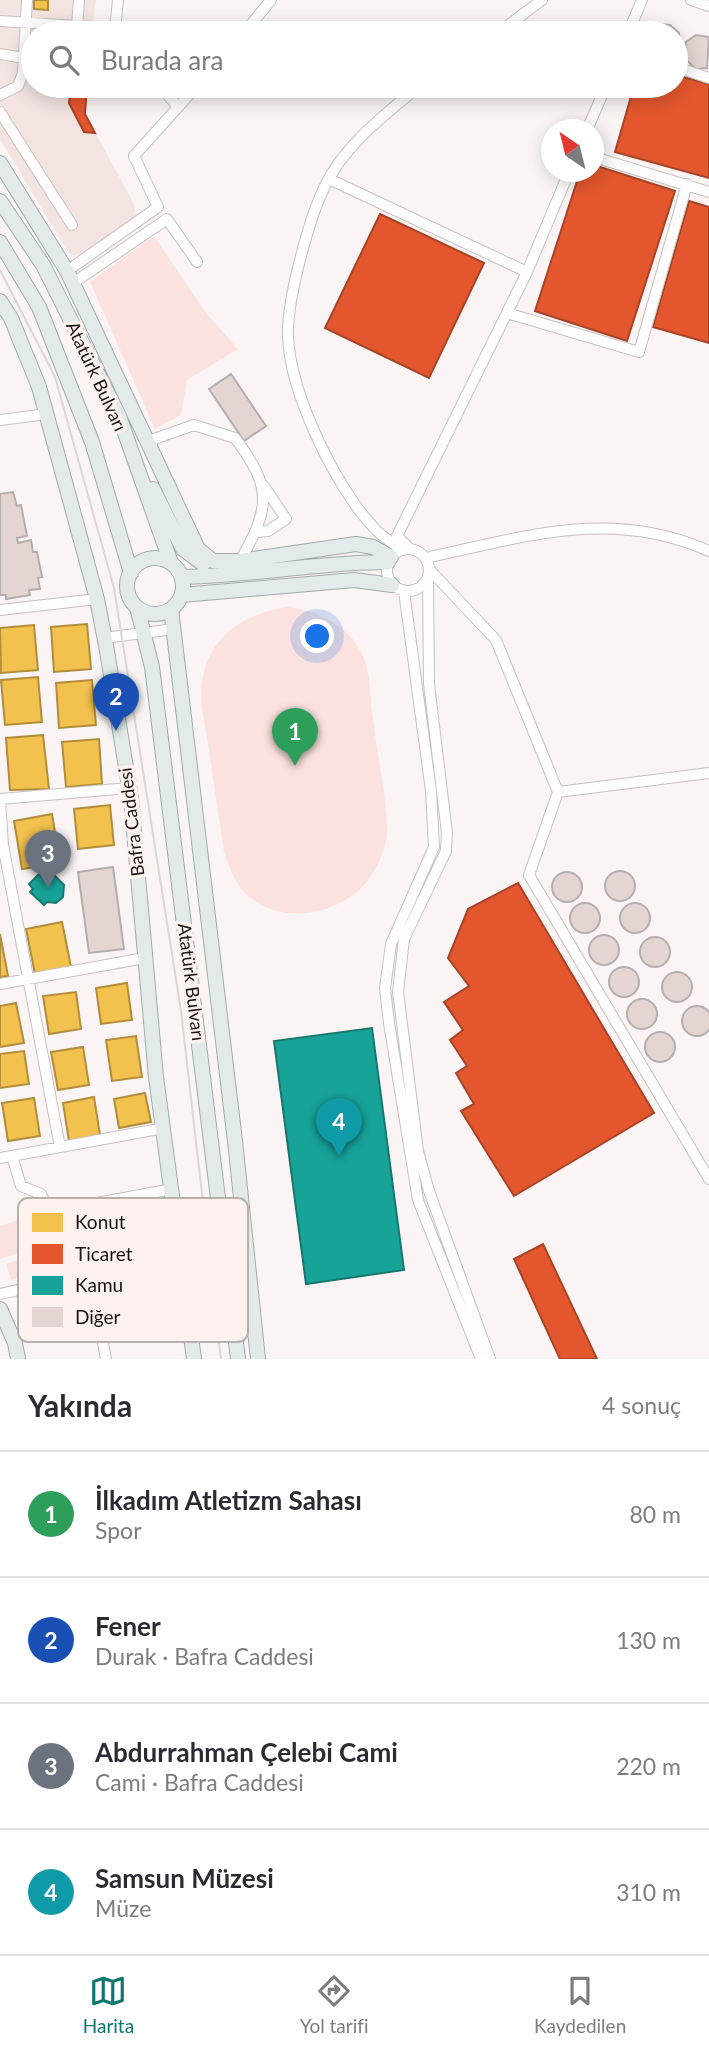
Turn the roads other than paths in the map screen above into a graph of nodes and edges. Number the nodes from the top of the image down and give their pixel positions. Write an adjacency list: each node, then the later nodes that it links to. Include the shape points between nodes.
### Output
1 (27, 0): 10 (street)
2 (79, 0): 11 (street)
3 (118, 0): 12 (street)
4 (271, 0): 13 (street)
5 (542, 0): 14 (street)
6 (642, 0): 15 (street)
7 (691, 0): 8 (street)
8 (709, 6)
9 (0, 21): 16 (street)
10 (26, 21)
11 (77, 21)
12 (116, 21)
13 (254, 21)
14 (514, 21)
15 (633, 21)
16 (21, 22)
17 (0, 54): 18 (street)
18 (21, 58)
19 (688, 71): 21 (street)
20 (21, 72): 22 (street, via 18,86)
21 (709, 78)
22 (0, 95)
23 (170, 98): 27 (street)
24 (186, 98): 27 (street)
25 (405, 98): 32 (street, via 368,129)
26 (601, 98): 29 (street)
27 (178, 107): 37 (street, via 134,156)
28 (0, 112): 39 (street)
29 (592, 119)
30 (604, 160): 34 (street)
31 (0, 163): 43 (main road)
32 (329, 179): 42 (street); 53 (street, via 310,226 294,295 288,334 295,377 307,415 359,509)
33 (565, 182): 42 (street)
34 (687, 184): 35 (street); 45 (street, via 639,352)
35 (709, 192)
36 (0, 201): 47 (main road, Atatürk Bulvarı, via 43,265)
37 (158, 207): 38 (street); 43 (street)
38 (167, 219): 41 (street); 43 (street)
39 (72, 225)
40 (0, 242): 57 (main road, Atatürk Bulvarı, via 39,307 92,442)
41 (197, 262)
42 (527, 272): 45 (street)
43 (70, 277): 49 (main road)
44 (0, 301): 46 (main road, Bafra Caddesi, via 30,362)
45 (507, 313): 53 (street, via 397,536)
46 (47, 414): 48 (street); 62 (main road, Bafra Caddesi)
47 (119, 416): 55 (main road, Atatürk Bulvarı); 58 (main road, via 183,549)
48 (0, 421)
49 (151, 446): 50 (street, via 154,439 194,425 218,430 236,438); 54 (main road, via 198,549 214,561)
50 (264, 486): 51 (street); 51 (street, via 286,519 268,531)
51 (257, 532): 54 (street)
52 (709, 550): 56 (street, via 652,532 610,526 564,529 430,556)
53 (398, 555): 54 (main road, via 356,544); 56 (street, via 417,551); 58 (main road); 60 (street, via 387,575)
54 (240, 561)
55 (171, 563): 57 (main road, via 153,558); 59 (main road, Atatürk Bulvarı)
56 (428, 569): 60 (street, via 422,586); 71 (street, via 496,640); 96 (street, via 429,684 446,850 404,939 398,992 418,1151)
57 (131, 573): 63 (main road, Atatürk Bulvarı, via 128,591)
58 (225, 576): 59 (main road)
59 (182, 577): 61 (main road)
60 (398, 588): 61 (main road, via 354,580); 95 (street, via 431,791 434,847 391,944 385,988 388,1023 418,1200)
61 (182, 595): 64 (main road)
62 (97, 599): 65 (street); 68 (main road, Bafra Caddesi)
63 (137, 607): 64 (main road, via 154,614); 67 (main road, Atatürk Bulvarı)
64 (172, 609): 66 (main road, Atatürk Bulvarı)
65 (0, 610)
66 (174, 629): 67 (street); 86 (main road, Atatürk Bulvarı)
67 (144, 633): 68 (street); 85 (main road, Atatürk Bulvarı, via 152,667)
68 (104, 638): 70 (main road, Bafra Caddesi)
69 (709, 773): 71 (street)
70 (129, 788): 72 (street); 73 (main road, Bafra Caddesi)
71 (558, 792): 80 (street, via 529,876)
72 (0, 800): 74 (street, via 3,845)
73 (145, 958): 74 (street); 76 (main road, Bafra Caddesi)
74 (27, 979): 75 (street); 77 (street)
75 (0, 984)
76 (164, 1128): 77 (street); 81 (main road, Bafra Caddesi)
77 (60, 1147): 78 (street)
78 (12, 1156): 79 (street); 82 (street, via 21,1186)
79 (0, 1158)
80 (709, 1179)
81 (172, 1189): 83 (street); 84 (main road, Bafra Caddesi)
82 (43, 1198)
83 (124, 1198)
84 (173, 1198)
85 (218, 1198)
86 (241, 1198)
87 (248, 1264): 94 (main road, Atatürk Bulvarı)
88 (18, 1290): 89 (street)
89 (0, 1294)
90 (0, 1309): 93 (main road)
91 (0, 1326): 92 (main road)
92 (9, 1359)
93 (18, 1359)
94 (258, 1359)
95 (481, 1359)
96 (490, 1359)

